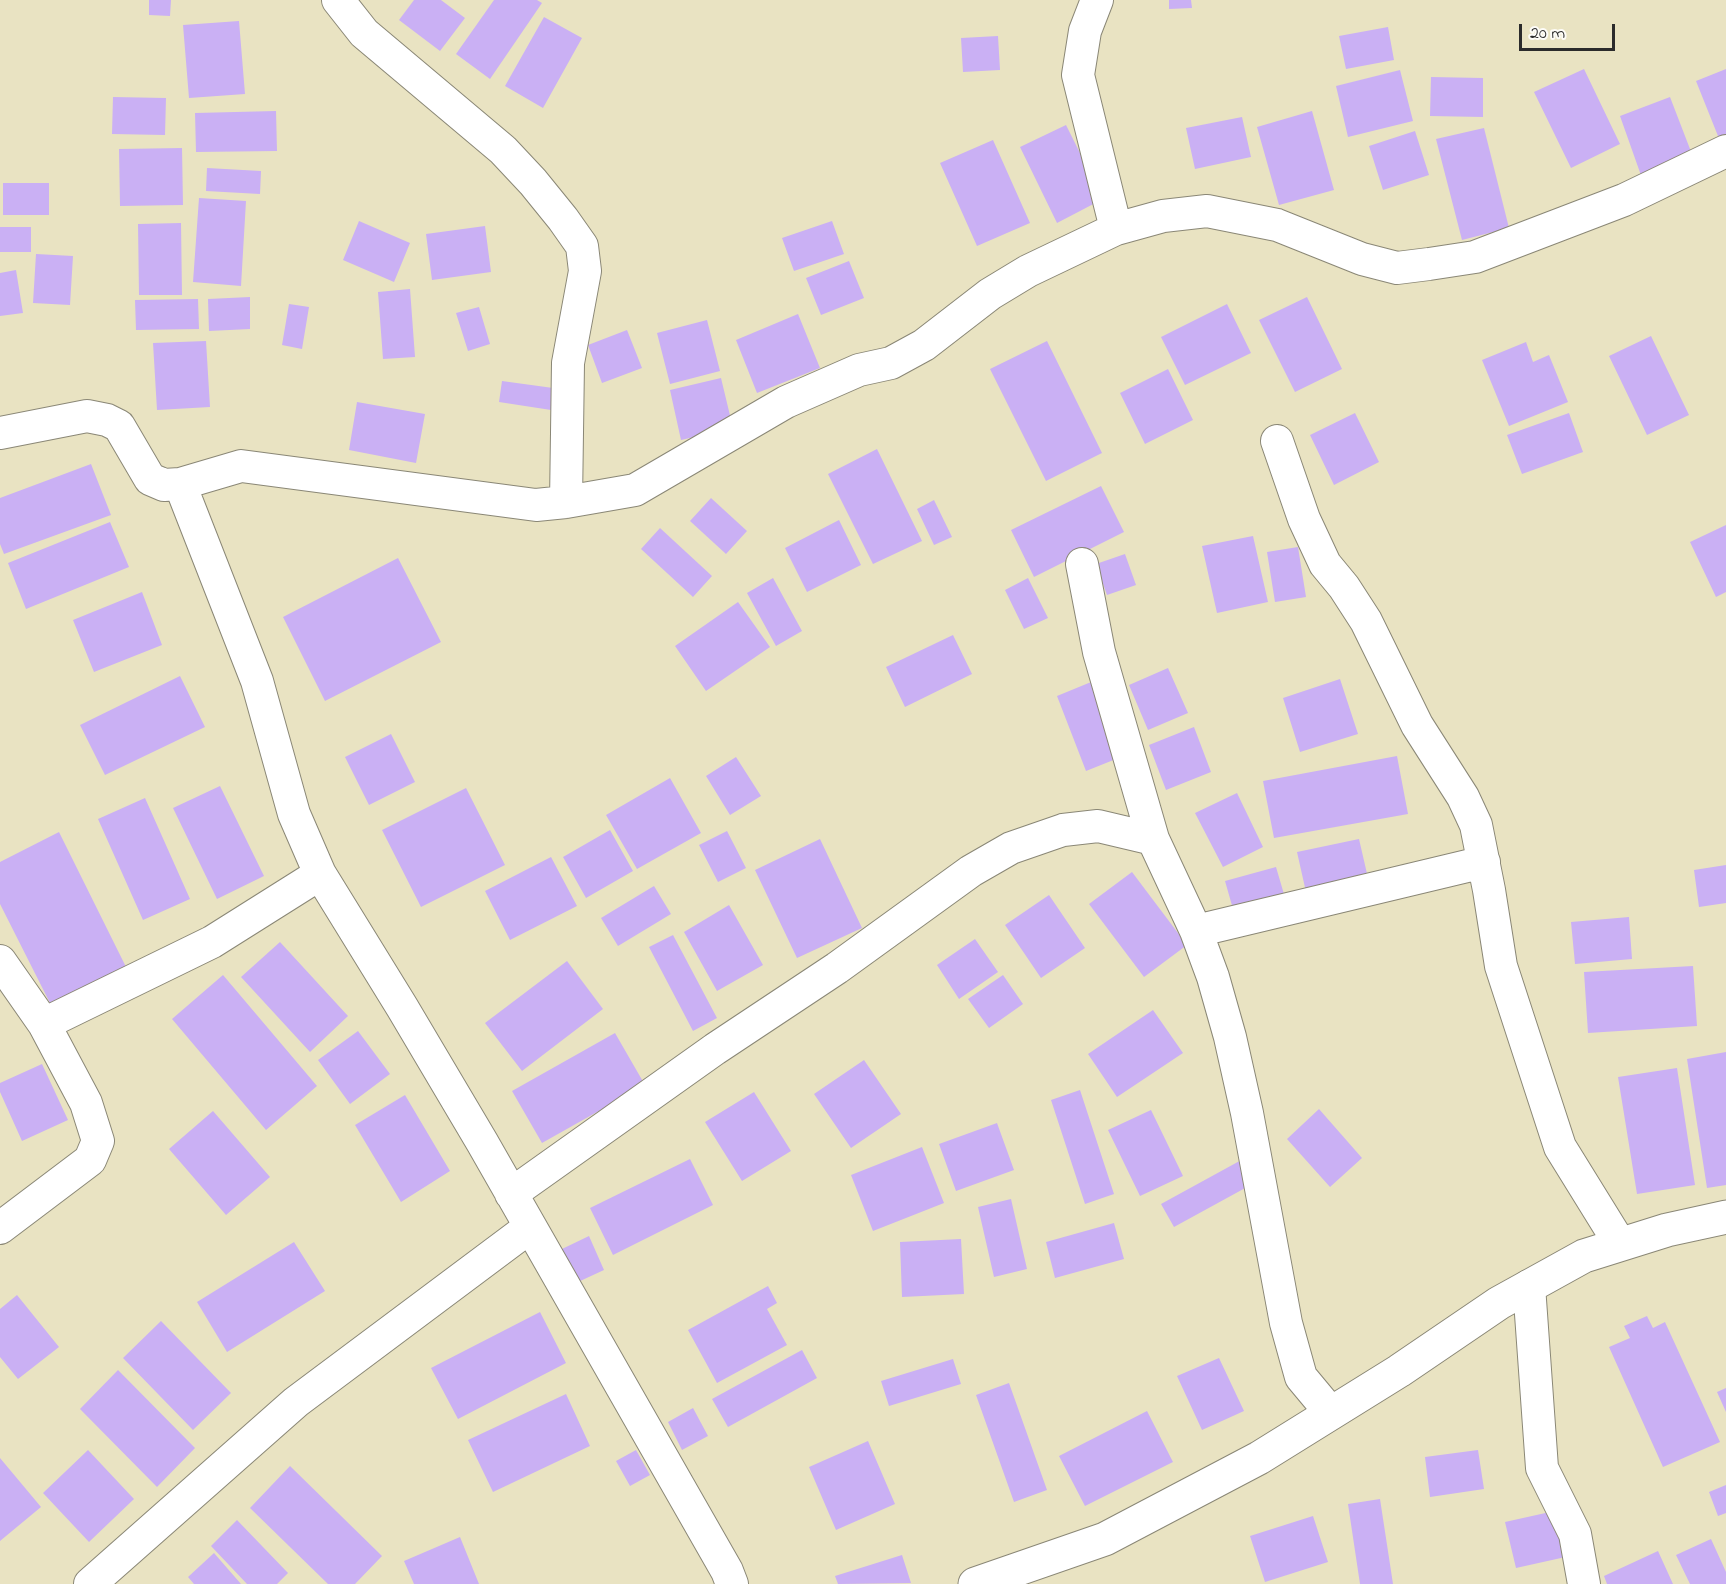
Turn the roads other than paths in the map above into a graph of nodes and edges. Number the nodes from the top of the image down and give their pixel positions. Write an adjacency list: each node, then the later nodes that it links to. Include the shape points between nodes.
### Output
1 (338, 0): 8 (street, via 364,33 503,150 545,196 582,246 585,271 568,363)
2 (1097, 0): 4 (street, via 1085,31 1078,75)
3 (1726, 151): 4 (street, via 1623,200 1475,257 1429,264 1397,268 1277,225 1207,211 1163,216)
4 (1116, 229): 8 (street, via 1028,271 990,294 924,345 891,363 859,370 786,402 634,490)
5 (0, 433): 7 (street, via 87,416 107,420 119,426 150,479 164,485)
6 (1277, 441): 11 (street, via 1325,564 1366,621 1417,725 1463,797 1476,825)
7 (180, 484): 8 (street, via 241,466 536,504); 12 (street, via 257,681 294,814)
8 (566, 502)
9 (1082, 564): 10 (street, via 1099,652)
10 (1153, 839): 13 (street); 16 (street, via 1098,826 1063,830 1011,848 971,871)
11 (1484, 862): 13 (street); 20 (street, via 1501,966 1560,1147)
12 (320, 874): 15 (street, via 212,942); 16 (street)
13 (1196, 931): 22 (street, via 1230,1037 1286,1323 1301,1377)
14 (0, 961): 15 (street)
15 (44, 1024): 19 (street, via 86,1103 98,1141 90,1160)
16 (511, 1194): 18 (street)
17 (1726, 1216): 20 (street)
18 (530, 1227): 23 (street, via 296,1402); 24 (street)
19 (0, 1228)
20 (1620, 1244): 21 (street, via 1584,1256)
21 (1529, 1286): 22 (street); 26 (street, via 1542,1468 1575,1534)
22 (1331, 1413): 25 (street, via 1259,1458 1105,1539)
23 (90, 1584)
24 (732, 1584)
25 (975, 1584)
26 (1584, 1584)

